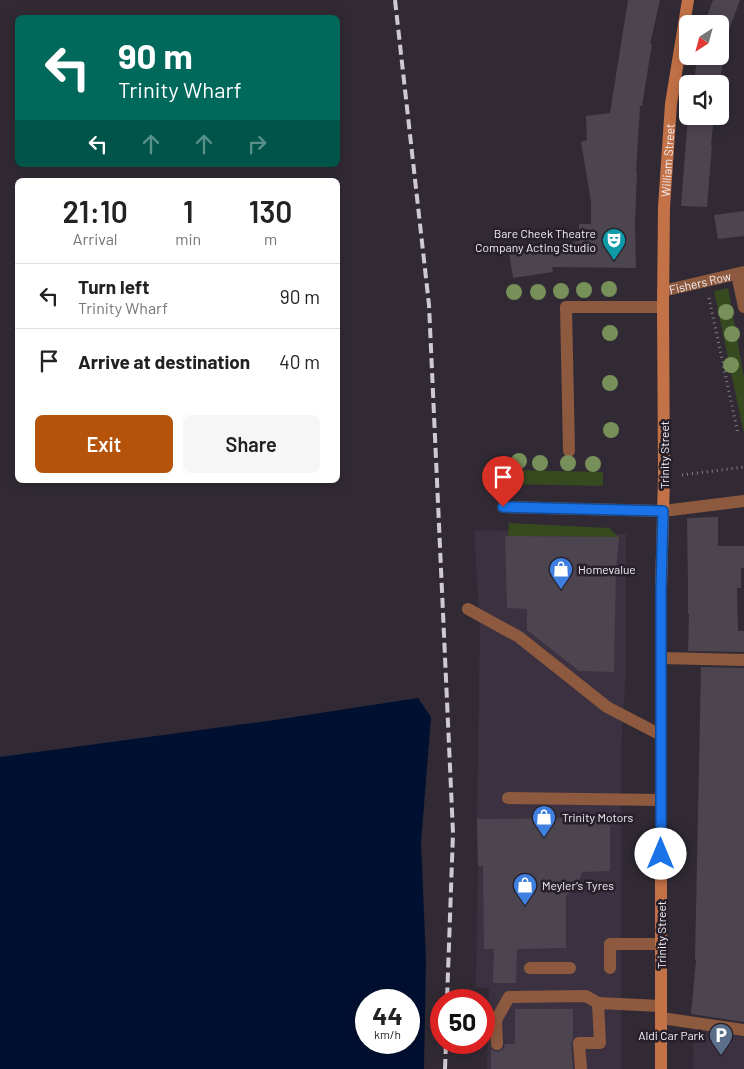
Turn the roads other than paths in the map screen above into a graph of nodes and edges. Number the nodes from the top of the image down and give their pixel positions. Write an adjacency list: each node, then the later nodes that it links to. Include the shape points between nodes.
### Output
1 (688, 0): 3 (main road, William Street, via 671,104 664,207)
2 (740, 273): 3 (street, Fishers Row); 5 (street, Fishers Row)
3 (663, 291): 4 (main road, Trinity Street)
4 (663, 307): 6 (street, via 566,307); 9 (main road, Trinity Street)
5 (744, 307)
6 (569, 451)
7 (744, 501): 9 (street, via 722,501)
8 (503, 507): 9 (street)
9 (663, 511): 11 (main road, Trinity Street)
10 (468, 609): 13 (street, via 519,637 607,706)
11 (661, 658): 12 (street); 13 (main road, Trinity Street)
12 (744, 660)
13 (661, 735): 15 (main road, Trinity Street)
14 (508, 798): 15 (street)
15 (661, 800): 16 (main road, Trinity Street)
16 (661, 944): 19 (street, via 610,944); 21 (main road, Trinity Street)
17 (530, 968): 18 (street)
18 (570, 968)
19 (610, 968)
20 (598, 1003): 21 (street); 23 (street, via 586,996 510,997 496,1020); 24 (street, via 600,1043 580,1043)
21 (661, 1012): 22 (street); 25 (main road, Trinity Street)
22 (744, 1030)
23 (498, 1044)
24 (580, 1069)
25 (663, 1069)

